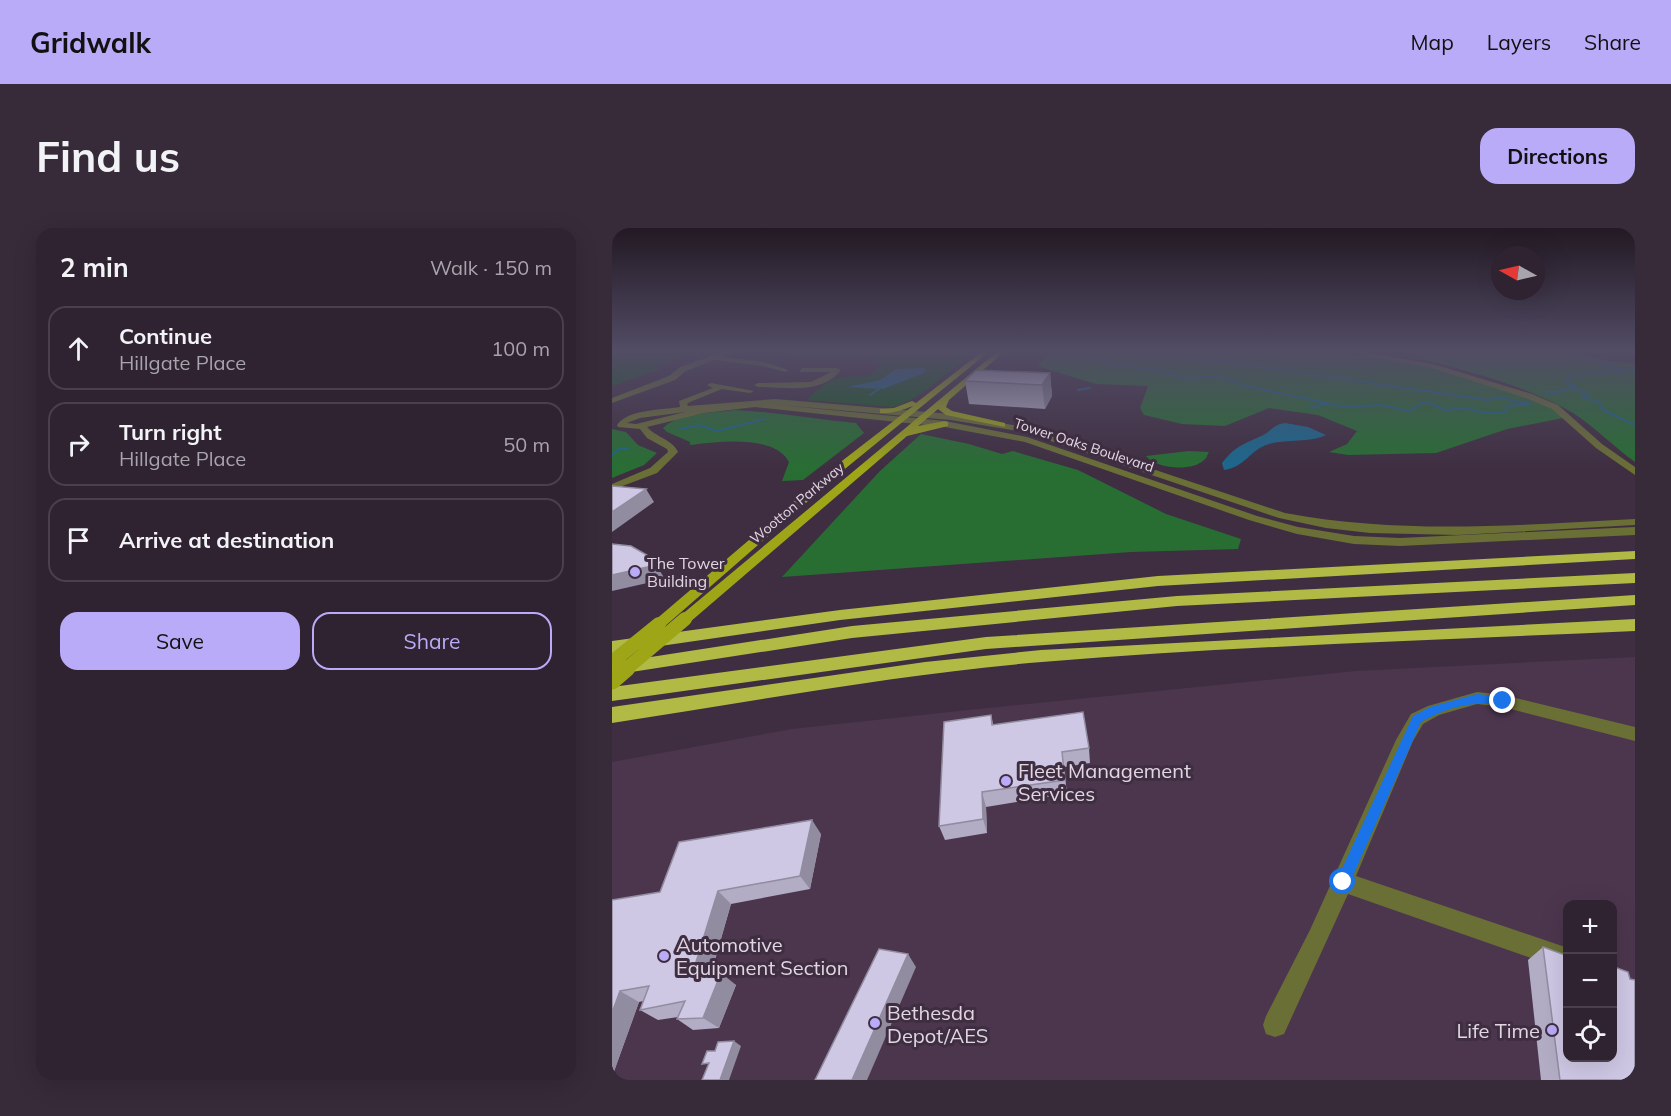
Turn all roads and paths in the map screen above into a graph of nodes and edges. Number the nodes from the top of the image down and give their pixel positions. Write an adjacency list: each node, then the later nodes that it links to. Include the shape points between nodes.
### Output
1 (641, 390): 11 (street)
2 (715, 390): 13 (street, via 682,403)
3 (737, 390): 8 (street)
4 (935, 390): 9 (main road, Wootton Parkway)
5 (957, 390): 10 (main road, Wootton Parkway)
6 (1512, 390): 25 (street, via 1555,408)
7 (1520, 390): 24 (street, via 1585,422)
8 (750, 391): 12 (street)
9 (928, 395): 14 (main road, via 902,408); 16 (main road, Wootton Parkway)
10 (945, 400): 18 (main road, Wootton Parkway); 21 (main road, via 942,408 948,413)
11 (612, 401)
12 (739, 404): 13 (street, Tower Oaks Boulevard); 14 (street, Tower Oaks Boulevard, via 775,401); 17 (street, Tower Oaks Boulevard); 19 (street, Tower Oaks Boulevard)
13 (686, 410): 19 (street, Tower Oaks Boulevard)
14 (883, 411): 16 (street, Tower Oaks Boulevard)
15 (620, 416): 19 (street); 19 (street, via 621,425 630,428)
16 (904, 416): 17 (street, Tower Oaks Boulevard); 18 (street, Tower Oaks Boulevard); 22 (main road, Wootton Parkway)
17 (872, 417): 22 (main road, via 885,424)
18 (922, 418): 20 (street, Tower Oaks Boulevard); 21 (street, Tower Oaks Boulevard); 23 (main road, Wootton Parkway)
19 (640, 421): 26 (street, via 650,436 673,452 658,468)
20 (945, 424): 23 (main road); 28 (street, Tower Oaks Boulevard, via 1027,440 1253,518 1324,536 1400,542)
21 (1002, 425): 27 (street, Tower Oaks Boulevard, via 1314,524 1404,533)
22 (886, 430): 38 (main road, Wootton Parkway, bridge)
23 (900, 436): 40 (main road, Wootton Parkway, bridge)
24 (1635, 462)
25 (1635, 472)
26 (612, 487)
27 (1635, 522)
28 (1635, 531)
29 (1635, 555): 31 (highway)
30 (1635, 567): 31 (highway)
31 (1393, 568): 37 (highway, via 1158,581 840,615)
32 (1635, 578): 39 (highway, via 1177,601 852,632)
33 (1635, 600): 41 (highway, via 986,643)
34 (1635, 612): 36 (highway, via 1499,624)
35 (1635, 625): 36 (highway)
36 (1416, 637): 42 (highway, via 1218,645 948,665)
37 (612, 647)
38 (612, 662)
39 (612, 669)
40 (612, 681)
41 (612, 694)
42 (612, 715)
43 (1635, 734): 44 (street, via 1486,699 1434,710 1417,719)
44 (1343, 882): 45 (street); 46 (street)
45 (1563, 958)
46 (1275, 1025)

